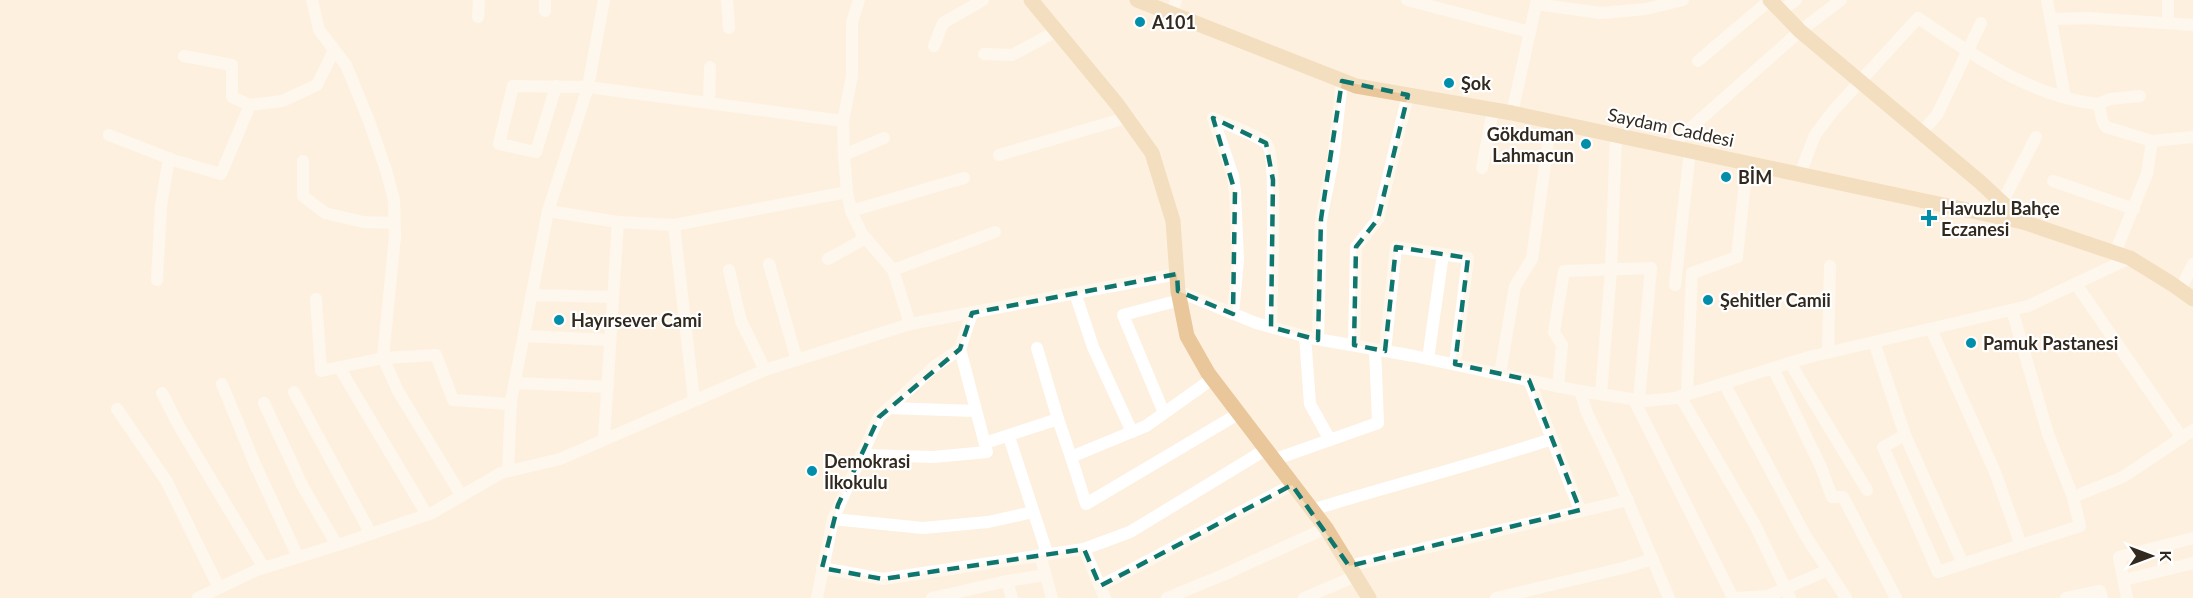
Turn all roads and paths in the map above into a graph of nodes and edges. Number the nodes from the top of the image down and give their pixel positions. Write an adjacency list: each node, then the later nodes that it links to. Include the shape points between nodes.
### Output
1 (312, 0): 28 (street, via 319,30)
2 (480, 0): 18 (street)
3 (604, 0): 37 (street)
4 (727, 0): 23 (street)
5 (859, 0): 47 (street, via 852,22 852,76)
6 (983, 0): 27 (street, via 943,23)
7 (1031, 0): 24 (main road)
8 (1137, 0): 17 (main road, Saydam Caddesi)
9 (1407, 0): 26 (street)
10 (1683, 0): 15 (street, via 1646,9 1601,13)
11 (1796, 0): 16 (street)
12 (1841, 0): 25 (street)
13 (2047, 0): 19 (street)
14 (2168, 0): 21 (street)
15 (1537, 2): 26 (street)
16 (1775, 5): 25 (main road); 32 (street)
17 (1174, 7): 34 (main road, Saydam Caddesi)
18 (478, 17)
19 (2052, 19): 21 (street); 40 (street)
20 (1981, 23): 29 (street)
21 (2168, 23): 22 (street)
22 (2193, 25)
23 (729, 27)
24 (1058, 31): 30 (street, via 1012,55); 46 (main road)
25 (1800, 31): 35 (main road); 56 (street)
26 (1530, 32): 45 (street)
27 (934, 46)
28 (334, 50): 43 (street, via 317,85 282,101); 74 (street, via 346,65 386,170 394,200)
29 (1968, 51): 35 (street, via 1918,18); 40 (street, via 1996,70); 49 (street, via 1937,115)
30 (984, 54)
31 (184, 56): 43 (street, via 232,65 232,97)
32 (1698, 61)
33 (710, 67): 41 (street)
34 (1342, 81): 38 (main road, Saydam Caddesi); 106 (street, via 1322,219)
35 (1860, 81): 49 (main road); 64 (street, via 1815,135)
36 (556, 86): 36 (street, via 537,152 499,144 513,86); 37 (street)
37 (588, 87): 41 (street); 70 (street)
38 (1408, 95): 44 (main road, Saydam Caddesi); 109 (street, via 1378,219 1356,247)
39 (2140, 96): 42 (street)
40 (2065, 97): 42 (street)
41 (709, 103): 47 (street)
42 (2098, 104): 55 (street, via 2106,127)
43 (250, 105): 60 (street, via 221,174)
44 (1493, 110): 45 (main road, Saydam Caddesi); 63 (street)
45 (1512, 113): 48 (main road, Saydam Caddesi)
46 (1126, 118): 59 (street); 88 (main road, via 1152,153 1173,221)
47 (843, 121): 58 (street)
48 (1551, 121): 51 (main road, Saydam Caddesi); 122 (street, via 1532,259 1515,286)
49 (1922, 133): 68 (main road)
50 (109, 135): 60 (street)
51 (1616, 135): 56 (main road, Saydam Caddesi); 87 (street)
52 (2036, 137): 68 (street)
53 (2193, 137): 55 (street)
54 (884, 138): 58 (street)
55 (2152, 141): 69 (street, via 2147,174)
56 (1669, 147): 57 (main road, Saydam Caddesi)
57 (1690, 151): 62 (main road, Saydam Caddesi); 91 (street)
58 (844, 155): 67 (street)
59 (999, 155)
60 (169, 158): 89 (street, via 161,207)
61 (303, 161): 74 (street, via 303,196 325,213 363,222)
62 (1747, 163): 64 (main road, Saydam Caddesi); 134 (street, via 1737,257 1692,273)
63 (1482, 168)
64 (1800, 174): 73 (main road, Saydam Caddesi)
65 (964, 177): 71 (street)
66 (2053, 181): 69 (street)
67 (847, 192): 71 (street); 75 (street)
68 (2002, 203): 73 (main road)
69 (2134, 209): 78 (street)
70 (548, 211): 72 (street); 94 (street)
71 (851, 211): 77 (street)
72 (618, 222): 75 (street); 96 (street)
73 (2023, 222): 78 (main road, Saydam Caddesi)
74 (394, 223): 114 (street)
75 (674, 225): 135 (street)
76 (995, 232): 86 (street)
77 (866, 238): 81 (street); 86 (street)
78 (2115, 253): 80 (main road, Saydam Caddesi)
79 (1443, 254): 112 (street, via 1396,247); 115 (street); 118 (street, via 1468,258)
80 (2130, 258): 90 (street); 92 (main road, Saydam Caddesi)
81 (828, 259)
82 (769, 264): 116 (street)
83 (2193, 264): 92 (street)
84 (1830, 266): 113 (street)
85 (729, 270): 121 (street, via 741,321)
86 (893, 270): 102 (street)
87 (1611, 270): 129 (street, via 1564,271 1554,332 1562,345); 133 (street); 136 (street, via 1651,268)
88 (1177, 274): 93 (street); 95 (main road)
89 (157, 280)
90 (2076, 284): 99 (street); 149 (street)
91 (1675, 285)
92 (2180, 290): 98 (main road, Saydam Caddesi)
93 (1075, 293): 100 (street); 146 (street, via 1093,347)
94 (532, 295): 96 (street); 105 (street)
95 (1179, 296): 101 (street); 123 (main road, via 1187,336); 142 (street, via 1123,315)
96 (613, 297): 107 (street)
97 (316, 299): 119 (street, via 321,371)
98 (2193, 299)
99 (2012, 310): 104 (street); 161 (street, via 2048,434)
100 (972, 313): 102 (street); 111 (street)
101 (1233, 314): 103 (street); 103 (street, via 1238,260 1235,192 1213,118 1270,148)
102 (910, 324): 116 (street)
103 (1271, 327): 106 (street)
104 (1931, 329): 108 (street); 172 (street, via 1995,472)
105 (524, 336): 107 (street); 125 (street)
106 (1312, 338): 109 (street); 152 (street, via 1310,405)
107 (610, 340): 128 (street)
108 (1874, 342): 113 (street); 147 (street)
109 (1354, 345): 112 (street)
110 (1037, 348): 144 (street)
111 (960, 350): 139 (street, via 935,366); 141 (street)
112 (1380, 350): 115 (street); 152 (street, via 1378,423)
113 (1828, 353): 117 (street)
114 (383, 358): 119 (street); 138 (street, via 436,355 453,400); 160 (street, via 398,391)
115 (1428, 359): 118 (street)
116 (797, 360): 121 (street)
117 (1790, 363): 120 (street); 159 (street)
118 (1455, 364): 122 (street)
119 (339, 368): 166 (street)
120 (1773, 368): 126 (street); 202 (street, via 1832,496 1843,497)
121 (765, 370): 135 (street)
122 (1500, 374): 124 (street)
123 (1212, 379): 142 (street); 143 (main road)
124 (1529, 380): 129 (street); 151 (street)
125 (515, 383): 128 (street); 138 (street)
126 (1724, 383): 134 (street); 181 (street, via 1805,536)
127 (222, 384): 175 (street)
128 (608, 387): 150 (street)
129 (1558, 387): 130 (street)
130 (1580, 391): 133 (street); 162 (street)
131 (294, 392): 169 (street)
132 (162, 393): 179 (street)
133 (1600, 394): 136 (street)
134 (1684, 395): 136 (street); 188 (street)
135 (694, 400): 150 (street)
136 (1636, 400): 200 (street)
137 (264, 403): 171 (street, via 303,488)
138 (511, 404): 157 (street)
139 (889, 408): 141 (street); 154 (street, via 879,417)
140 (117, 409): 186 (street, via 167,482)
141 (976, 411): 153 (street)
142 (1164, 413): 146 (street)
143 (1238, 414): 155 (main road); 156 (street, via 1086,504)
144 (1058, 420): 148 (street); 156 (street)
145 (2193, 430): 149 (street)
146 (1132, 432): 156 (street)
147 (1905, 435): 178 (street); 178 (street, via 1882,447 1938,572)
148 (1009, 437): 153 (street); 165 (street)
149 (2182, 438): 161 (street, via 2123,477)
150 (604, 439): 157 (street, via 560,459)
151 (1552, 439): 163 (street); 164 (street)
152 (1330, 440): 155 (street)
153 (985, 443): 154 (street, via 987,453 933,457)
154 (861, 455): 167 (street)
155 (1269, 455): 158 (main road); 173 (street, via 1130,532)
156 (1071, 457)
157 (508, 471): 160 (street)
158 (1292, 485): 163 (main road); 187 (street)
159 (1867, 490)
160 (461, 495): 166 (street)
161 (2073, 497): 172 (street, via 2080,526)
162 (1628, 500): 164 (street); 176 (street)
163 (1312, 510): 168 (main road)
164 (1580, 510): 182 (street)
165 (1033, 512): 167 (street, via 988,522 923,528); 174 (street)
166 (427, 515): 169 (street)
167 (833, 519): 180 (street)
168 (1326, 528): 182 (main road); 195 (street)
169 (371, 534): 171 (street)
170 (2193, 538): 184 (street, via 2119,557)
171 (337, 545): 175 (street)
172 (2021, 545): 178 (street)
173 (1084, 549): 174 (street); 187 (street)
174 (1044, 554): 180 (street, via 883,579); 183 (street)
175 (298, 557): 179 (street)
176 (1653, 559): 198 (street); 199 (street)
177 (2193, 563): 184 (street)
178 (1963, 564)
179 (264, 568): 186 (street)
180 (822, 568): 191 (street)
181 (1828, 570): 188 (street); 201 (street)
182 (1352, 571): 196 (street); 197 (main road)
183 (1045, 575): 185 (street); 194 (street)
184 (2124, 580): 204 (street)
185 (1007, 581): 192 (street); 193 (street)
186 (219, 588): 190 (street)
187 (1102, 592)
188 (1788, 593): 200 (street)
189 (2071, 597): 203 (street, via 2100,591)
190 (198, 598)
191 (817, 598)
192 (932, 598)
193 (1012, 598)
194 (1052, 598)
195 (1167, 598)
196 (1304, 598)
197 (1369, 598)
198 (1496, 598)
199 (1669, 598)
200 (1734, 598)
201 (1846, 598)
202 (1896, 598)
203 (2102, 598)
204 (2127, 598)

